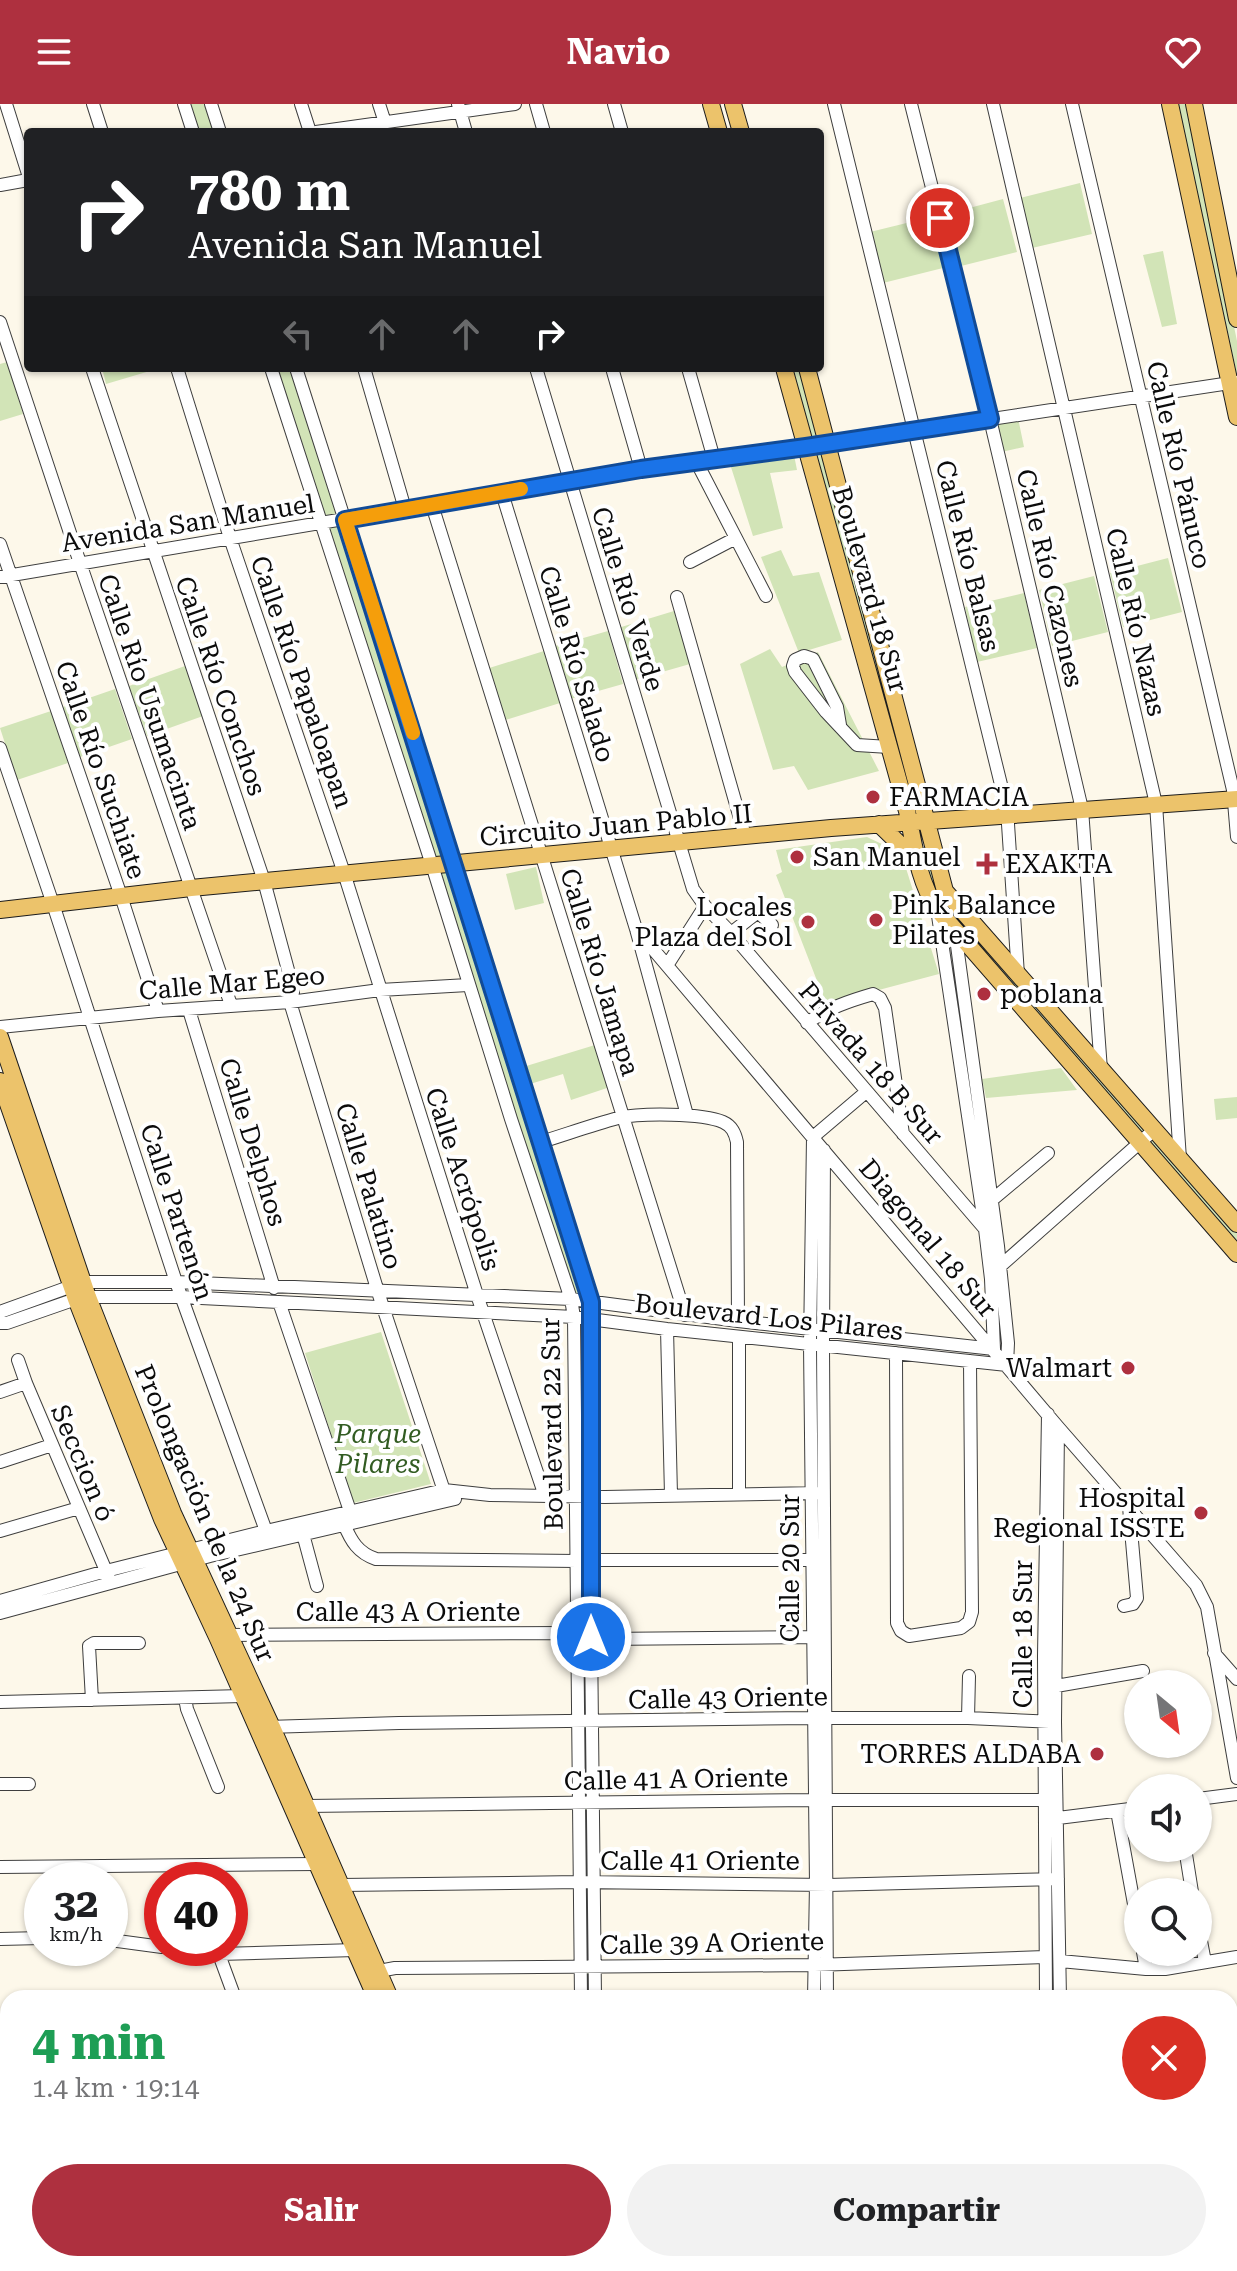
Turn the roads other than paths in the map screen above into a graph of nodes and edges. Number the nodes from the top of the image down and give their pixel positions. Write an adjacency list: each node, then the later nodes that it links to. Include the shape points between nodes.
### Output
1 (6, 104): 29 (street)
2 (93, 104): 20 (street)
3 (184, 104): 21 (street)
4 (211, 104): 22 (street)
5 (301, 104): 23 (street)
6 (379, 104): 19 (street)
7 (515, 104): 18 (street)
8 (536, 104): 25 (street)
9 (614, 104): 26 (street)
10 (711, 104): 27 (main road)
11 (733, 104): 28 (main road)
12 (834, 104): 49 (street, Calle Río Balsas)
13 (911, 104): 48 (street, Calle Río Cazones)
14 (993, 104): 46 (street, Calle Río Nazas)
15 (1072, 104): 45 (street, Calle Río Pánuco)
16 (1170, 104): 44 (main road)
17 (1194, 104): 32 (main road)
18 (459, 108): 19 (street); 24 (street)
19 (386, 127)
20 (101, 128)
21 (192, 128)
22 (219, 128)
23 (311, 128)
24 (465, 128)
25 (543, 128)
26 (621, 128)
27 (718, 128)
28 (740, 128)
29 (24, 164)
30 (24, 178): 31 (street)
31 (0, 185)
32 (1237, 319)
33 (0, 322): 70 (street, Calle Río Usumacinta)
34 (93, 372): 68 (street, Calle Río Conchos)
35 (178, 372): 63 (street, Calle Río Papaloapan)
36 (272, 372): 62 (street, Boulevard 22 Sur)
37 (297, 372): 61 (street, Boulevard 22 Sur)
38 (365, 372): 60 (street)
39 (537, 372): 55 (street, Calle Río Verde)
40 (613, 372): 54 (street)
41 (689, 372): 52 (street)
42 (785, 372): 51 (main road, Boulevard 18 Sur)
43 (808, 372): 50 (main road, Boulevard 18 Sur)
44 (1233, 383): 45 (street, Avenida San Manuel); 47 (main road)
45 (1141, 396): 46 (street, Avenida San Manuel); 79 (street, Calle Río Pánuco)
46 (1063, 408): 48 (street, Avenida San Manuel); 80 (street, Calle Río Nazas)
47 (1237, 417)
48 (990, 419): 49 (street, Avenida San Manuel); 81 (street, Calle Río Cazones)
49 (915, 430): 50 (street, Avenida San Manuel); 82 (street, Calle Río Balsas)
50 (828, 444): 51 (street, Avenida San Manuel); 57 (main road, Boulevard 18 Sur)
51 (806, 447): 52 (street, Avenida San Manuel); 58 (main road, Boulevard 18 Sur)
52 (714, 459): 53 (street, Avenida San Manuel)
53 (696, 461): 54 (street, Avenida San Manuel); 64 (street)
54 (641, 469): 55 (street, Avenida San Manuel)
55 (570, 482): 56 (street, Avenida San Manuel); 89 (street, Calle Río Verde)
56 (502, 493): 59 (street, Avenida San Manuel); 90 (street, Calle Río Salado)
57 (841, 496): 58 (main road); 65 (main road, Boulevard 18 Sur)
58 (821, 502): 67 (main road, Boulevard 18 Sur)
59 (432, 505): 60 (street, Avenida San Manuel); 92 (street, Calle Río Jamapa)
60 (405, 509): 61 (street, Avenida San Manuel)
61 (345, 520): 62 (street, Avenida San Manuel); 94 (street, Boulevard 22 Sur)
62 (322, 523): 63 (street, Avenida San Manuel); 95 (street, Boulevard 22 Sur)
63 (230, 538): 68 (street, Avenida San Manuel); 96 (street, Calle Río Papaloapan)
64 (736, 538): 69 (street); 72 (street)
65 (853, 542): 67 (main road); 74 (main road, Boulevard 18 Sur)
66 (0, 544): 71 (street, Calle Río Suchiate)
67 (833, 548): 75 (main road, Boulevard 18 Sur)
68 (152, 551): 70 (street, Avenida San Manuel); 97 (street, Calle Río Conchos)
69 (690, 562)
70 (80, 563): 71 (street, Avenida San Manuel); 98 (street, Calle Río Usumacinta)
71 (5, 576): 99 (street, Calle Río Suchiate)
72 (766, 596)
73 (677, 597): 87 (street)
74 (870, 603): 75 (main road); 84 (main road, Boulevard 18 Sur)
75 (851, 608): 77 (main road, Boulevard 18 Sur)
76 (840, 725): 76 (street, via 795,672 795,660 813,659 837,707); 77 (street, via 861,747)
77 (889, 747): 85 (main road, Boulevard 18 Sur)
78 (0, 748): 100 (street, Calle Partenón)
79 (1236, 799): 80 (main road, Circuito Juan Pablo II); 88 (street, Calle Río Pánuco)
80 (1156, 804): 81 (main road, Circuito Juan Pablo II); 132 (street, Calle Río Nazas)
81 (1082, 809): 82 (main road, Circuito Juan Pablo II); 120 (street, Calle Río Cazones)
82 (1008, 815): 83 (main road, Circuito Juan Pablo II); 109 (street, Calle Río Balsas)
83 (968, 818): 84 (main road, Circuito Juan Pablo II); 91 (main road, via 942,836)
84 (928, 821): 85 (main road, Circuito Juan Pablo II); 91 (main road, Boulevard 18 Sur)
85 (909, 823): 86 (main road, Circuito Juan Pablo II); 93 (main road, Boulevard 18 Sur)
86 (879, 824): 87 (main road, Circuito Juan Pablo II); 93 (main road)
87 (745, 836): 89 (main road, Circuito Juan Pablo II)
88 (1237, 837)
89 (679, 843): 90 (main road, Circuito Juan Pablo II); 101 (street, Privada 18 B Sur, via 690,882)
90 (611, 849): 92 (main road, Circuito Juan Pablo II); 105 (street, Diagonal 18 Sur)
91 (935, 850): 109 (main road, Boulevard 18 Sur, via 945,891)
92 (541, 856): 94 (main road, Circuito Juan Pablo II); 124 (street, Calle Río Jamapa)
93 (918, 862): 102 (main road, Boulevard 18 Sur)
94 (454, 864): 95 (main road, Circuito Juan Pablo II); 128 (street, Boulevard 22 Sur)
95 (432, 865): 96 (main road, Circuito Juan Pablo II); 110 (street, Boulevard 22 Sur)
96 (344, 873): 97 (main road, Circuito Juan Pablo II); 111 (street, Calle Acrópolis)
97 (264, 881): 98 (main road, Circuito Juan Pablo II); 112 (street, Calle Palatino, via 291,981)
98 (191, 888): 99 (main road, Circuito Juan Pablo II); 113 (street, Calle Río Usumacinta)
99 (121, 896): 100 (main road, Circuito Juan Pablo II); 115 (street, Calle Río Suchiate)
100 (53, 904): 103 (main road, Circuito Juan Pablo II); 116 (street, Calle Partenón)
101 (705, 906): 107 (street, Privada 18 B Sur); 108 (street)
102 (937, 909): 106 (main road, Boulevard 18 Sur); 135 (street)
103 (0, 910)
104 (772, 925): 107 (street, via 758,912)
105 (636, 929): 108 (street, Diagonal 18 Sur); 123 (street)
106 (955, 929): 129 (main road, Boulevard 18 Sur); 133 (street)
107 (731, 933): 117 (street, Privada 18 B Sur)
108 (668, 964): 127 (street, Diagonal 18 Sur)
109 (1018, 976): 120 (main road, Boulevard 18 Sur)
110 (468, 985): 111 (street, Calle Mar Egeo); 145 (street, Boulevard 22 Sur)
111 (380, 990): 112 (street, Calle Mar Egeo); 143 (street, Calle Acrópolis)
112 (290, 1002): 113 (street, Calle Mar Egeo); 142 (street, Calle Palatino)
113 (231, 1005): 114 (street, Calle Mar Egeo)
114 (189, 1010): 115 (street, Calle Mar Egeo); 140 (street, Calle Delphos)
115 (158, 1011): 116 (street, Calle Mar Egeo)
116 (89, 1018): 118 (street, Calle Mar Egeo); 139 (street, Calle Partenón)
117 (807, 1023): 122 (street, Privada 18 B Sur); 126 (street, via 840,1004 873,994 880,998)
118 (0, 1027)
119 (0, 1037): 141 (main road, Prolongación de la 24 Sur)
120 (1101, 1070): 125 (main road, Boulevard 18 Sur)
121 (0, 1081): 141 (main road, Prolongación de la 24 Sur)
122 (866, 1092): 126 (street, Privada 18 B Sur); 127 (street)
123 (687, 1115): 124 (street); 154 (street, via 723,1122 737,1142)
124 (622, 1117): 128 (street); 151 (street, Calle Río Jamapa)
125 (1154, 1130): 129 (street); 132 (main road, Boulevard 18 Sur)
126 (903, 1134): 135 (street, Privada 18 B Sur)
127 (813, 1137): 130 (street, Diagonal 18 Sur); 156 (street, Calle 20 Sur)
128 (541, 1142): 147 (street, Boulevard 22 Sur)
129 (1140, 1143): 136 (main road, Boulevard 18 Sur); 137 (street)
130 (824, 1150): 156 (street, Calle 20 Sur); 159 (street, Diagonal 18 Sur)
131 (1048, 1153): 133 (street)
132 (1180, 1159): 134 (main road, Boulevard 18 Sur)
133 (992, 1200): 137 (street)
134 (1237, 1224)
135 (985, 1229): 138 (street)
136 (1237, 1254)
137 (1000, 1266): 138 (street); 163 (street)
138 (991, 1279): 159 (street)
139 (176, 1282): 140 (street, Boulevard Los Pilares); 141 (street, Boulevard Los Pilares); 144 (street, Calle Partenón)
140 (274, 1288): 142 (street, Boulevard Los Pilares)
141 (79, 1291): 144 (street, Boulevard Los Pilares); 150 (street); 184 (main road, Prolongación de la 24 Sur, via 173,1513)
142 (378, 1292): 143 (street, Boulevard Los Pilares); 148 (street, Calle Palatino)
143 (477, 1295): 145 (street, Boulevard Los Pilares); 149 (street, Calle Acrópolis)
144 (181, 1297): 146 (street, Boulevard Los Pilares); 182 (street, Calle Partenón)
145 (571, 1299): 147 (street, Boulevard Los Pilares); 152 (street, Boulevard 22 Sur)
146 (279, 1302): 148 (street, Boulevard Los Pilares); 179 (street)
147 (591, 1302): 151 (street, Boulevard Los Pilares); 153 (street, Boulevard 22 Sur)
148 (383, 1308): 149 (street, Boulevard Los Pilares); 172 (street, Calle Palatino)
149 (483, 1311): 152 (street, Boulevard Los Pilares); 174 (street, Calle Acrópolis)
150 (2, 1314)
151 (685, 1315): 154 (street, Boulevard Los Pilares)
152 (574, 1317): 153 (street, Boulevard Los Pilares); 175 (street, Boulevard 22 Sur)
153 (591, 1318): 155 (street, Boulevard Los Pilares); 176 (street, Boulevard 22 Sur)
154 (738, 1321): 156 (street, Boulevard Los Pilares)
155 (667, 1329): 157 (street, Boulevard Los Pilares); 173 (street)
156 (817, 1330): 158 (street, Calle 20 Sur); 159 (street, Boulevard Los Pilares)
157 (739, 1337): 158 (street, Boulevard Los Pilares); 171 (street)
158 (816, 1345): 160 (street, Boulevard Los Pilares); 170 (street, Calle 20 Sur)
159 (994, 1349): 163 (street, Diagonal 18 Sur)
160 (896, 1353): 162 (street, Boulevard Los Pilares); 162 (street, via 897,1623 909,1636 961,1628 972,1612)
161 (18, 1360): 164 (street, Seccion ó)
162 (970, 1361): 163 (street, Boulevard Los Pilares)
163 (1007, 1365): 166 (street, Diagonal 18 Sur)
164 (26, 1383): 165 (street); 168 (street, Seccion ó)
165 (0, 1392)
166 (1048, 1414): 167 (street, Diagonal 18 Sur); 199 (street, Calle 18 Sur)
167 (1058, 1427): 177 (street, Diagonal 18 Sur); 199 (street, Calle 18 Sur)
168 (52, 1445): 169 (street); 178 (street, Seccion ó)
169 (0, 1462)
170 (818, 1493): 171 (street); 186 (street, Calle 20 Sur); 196 (street, Calle 20 Sur)
171 (739, 1494): 173 (street)
172 (446, 1495): 174 (street); 179 (street); 180 (street)
173 (671, 1495): 176 (street)
174 (545, 1496): 175 (street)
175 (577, 1497): 176 (street); 187 (street, Boulevard 22 Sur)
176 (591, 1497): 185 (street, Boulevard 22 Sur)
177 (1129, 1507): 191 (street, via 1137,1598); 198 (street, Diagonal 18 Sur, via 1203,1595)
178 (79, 1508): 181 (street); 188 (street, Seccion ó)
179 (350, 1511): 182 (street)
180 (344, 1524): 183 (street); 187 (street, via 357,1548 376,1559)
181 (0, 1531)
182 (266, 1531): 184 (street)
183 (303, 1534): 184 (street); 189 (street)
184 (186, 1556): 188 (street); 194 (main road, Prolongación de la 24 Sur); 204 (main road, Prolongación de la 24 Sur)
185 (591, 1560): 186 (street); 195 (street, Boulevard 22 Sur)
186 (812, 1560): 196 (street, Calle 20 Sur)
187 (577, 1561): 193 (street, Boulevard 22 Sur)
188 (108, 1577): 190 (street); 192 (street)
189 (317, 1586)
190 (0, 1601)
191 (1124, 1606)
192 (0, 1613)
193 (577, 1633): 194 (street, Calle 43 A Oriente); 195 (street, Calle 43 A Oriente); 210 (street, Boulevard 22 Sur)
194 (230, 1635): 213 (main road, Prolongación de la 24 Sur)
195 (591, 1637): 196 (street, Calle 43 A Oriente); 211 (street, Boulevard 22 Sur)
196 (819, 1637): 208 (street, Calle 20 Sur)
197 (139, 1643): 206 (street, via 89,1646)
198 (1214, 1653): 202 (street); 214 (street, Diagonal 18 Sur)
199 (1050, 1656): 203 (street, Calle 18 Sur); 212 (street, Calle 18 Sur)
200 (1124, 1674): 203 (street)
201 (969, 1676): 209 (street)
202 (1237, 1679)
203 (1056, 1686): 212 (street, Calle 18 Sur)
204 (243, 1696): 205 (street); 213 (main road, Prolongación de la 24 Sur)
205 (185, 1698): 206 (street); 217 (street)
206 (92, 1700): 207 (street)
207 (0, 1702)
208 (820, 1718): 209 (street, Calle 43 Oriente); 211 (street, Calle 43 Oriente); 220 (street, Calle 20 Sur)
209 (968, 1718): 212 (street, Calle 43 Oriente)
210 (578, 1722): 211 (street, Calle 43 Oriente); 213 (street, Calle 43 Oriente); 222 (street, Boulevard 22 Sur)
211 (593, 1722): 223 (street, Boulevard 22 Sur)
212 (1050, 1722): 221 (street, Calle 18 Sur); 227 (street, Calle 18 Sur)
213 (265, 1727): 224 (main road, Prolongación de la 24 Sur); 228 (main road, Prolongación de la 24 Sur)
214 (1237, 1778)
215 (0, 1784): 216 (street)
216 (29, 1784)
217 (218, 1787)
218 (1237, 1794): 219 (street)
219 (1212, 1797)
220 (820, 1800): 221 (street, Calle 41 A Oriente); 223 (street, Calle 41 A Oriente); 236 (street, Calle 20 Sur)
221 (1046, 1800): 233 (street, Calle 18 Sur)
222 (579, 1803): 223 (street, Calle 41 A Oriente); 224 (street, Calle 41 A Oriente); 234 (street, Boulevard 22 Sur)
223 (594, 1803): 235 (street, Boulevard 22 Sur)
224 (306, 1806): 237 (main road, Prolongación de la 24 Sur)
225 (1124, 1810): 226 (street)
226 (1117, 1811): 227 (street); 232 (street)
227 (1058, 1818): 233 (street, Calle 18 Sur)
228 (317, 1864): 229 (street); 237 (main road, Prolongación de la 24 Sur)
229 (248, 1866)
230 (0, 1867): 231 (street)
231 (144, 1867)
232 (1129, 1878)
233 (1051, 1879): 236 (street, Calle 41 Oriente); 242 (street, Calle 18 Sur); 244 (street, Calle 18 Sur)
234 (580, 1882): 235 (street, Calle 41 Oriente); 237 (street, Calle 41 Oriente); 248 (street, Boulevard 22 Sur)
235 (595, 1882): 236 (street, Calle 41 Oriente); 249 (street, Boulevard 22 Sur)
236 (822, 1884): 246 (street, Calle 20 Sur)
237 (334, 1887): 240 (main road, Prolongación de la 24 Sur); 253 (main road, Prolongación de la 24 Sur)
238 (24, 1938): 239 (street)
239 (0, 1939)
240 (355, 1950): 241 (street); 255 (main road, Prolongación de la 24 Sur)
241 (248, 1951)
242 (1045, 1957): 246 (street, Calle 39 A Oriente); 261 (street, Calle 18 Sur)
243 (1237, 1957): 245 (street)
244 (1060, 1961): 252 (street); 262 (street, Calle 18 Sur)
245 (1212, 1961)
246 (821, 1964): 249 (street, Calle 39 A Oriente); 259 (street, Calle 20 Sur); 260 (street, Calle 20 Sur)
247 (223, 1966): 254 (street)
248 (581, 1966): 249 (street, Calle 39 A Oriente); 253 (street, Calle 39 A Oriente); 257 (street, Boulevard 22 Sur)
249 (595, 1966): 258 (street, Boulevard 22 Sur)
250 (1145, 1966): 252 (street)
251 (1182, 1966): 252 (street)
252 (1146, 1969)
253 (379, 1971): 256 (main road, Prolongación de la 24 Sur)
254 (232, 1990)
255 (372, 1990)
256 (387, 1990)
257 (581, 1990)
258 (595, 1990)
259 (816, 1990)
260 (826, 1990)
261 (1046, 1990)
262 (1060, 1990)

